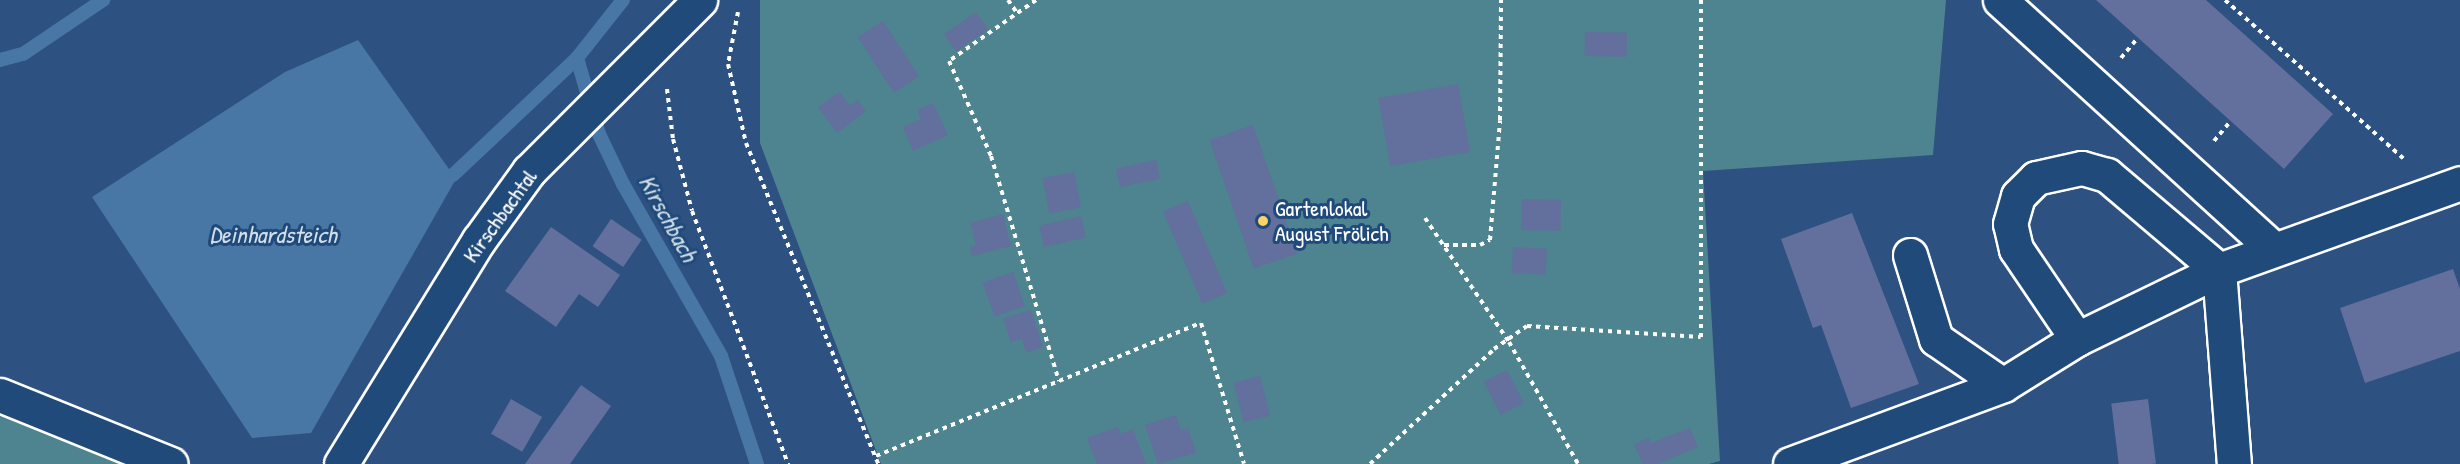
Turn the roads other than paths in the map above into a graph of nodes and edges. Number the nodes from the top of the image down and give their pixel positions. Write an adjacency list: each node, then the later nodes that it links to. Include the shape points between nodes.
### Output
1 (700, 0): 11 (street, Kirschbachtal, via 529,171 479,240)
2 (2000, 0): 4 (street)
3 (2449, 186): 4 (street)
4 (2273, 248): 6 (street)
5 (1910, 255): 8 (street, via 1936,339)
6 (2219, 270): 7 (street); 7 (street, via 2108,175 2082,168 2036,178 2018,196 2010,224 2016,249); 13 (street)
7 (2078, 339): 8 (street)
8 (2003, 385): 12 (street)
9 (0, 395): 10 (street)
10 (171, 464)
11 (341, 464)
12 (1790, 464)
13 (2234, 464)

